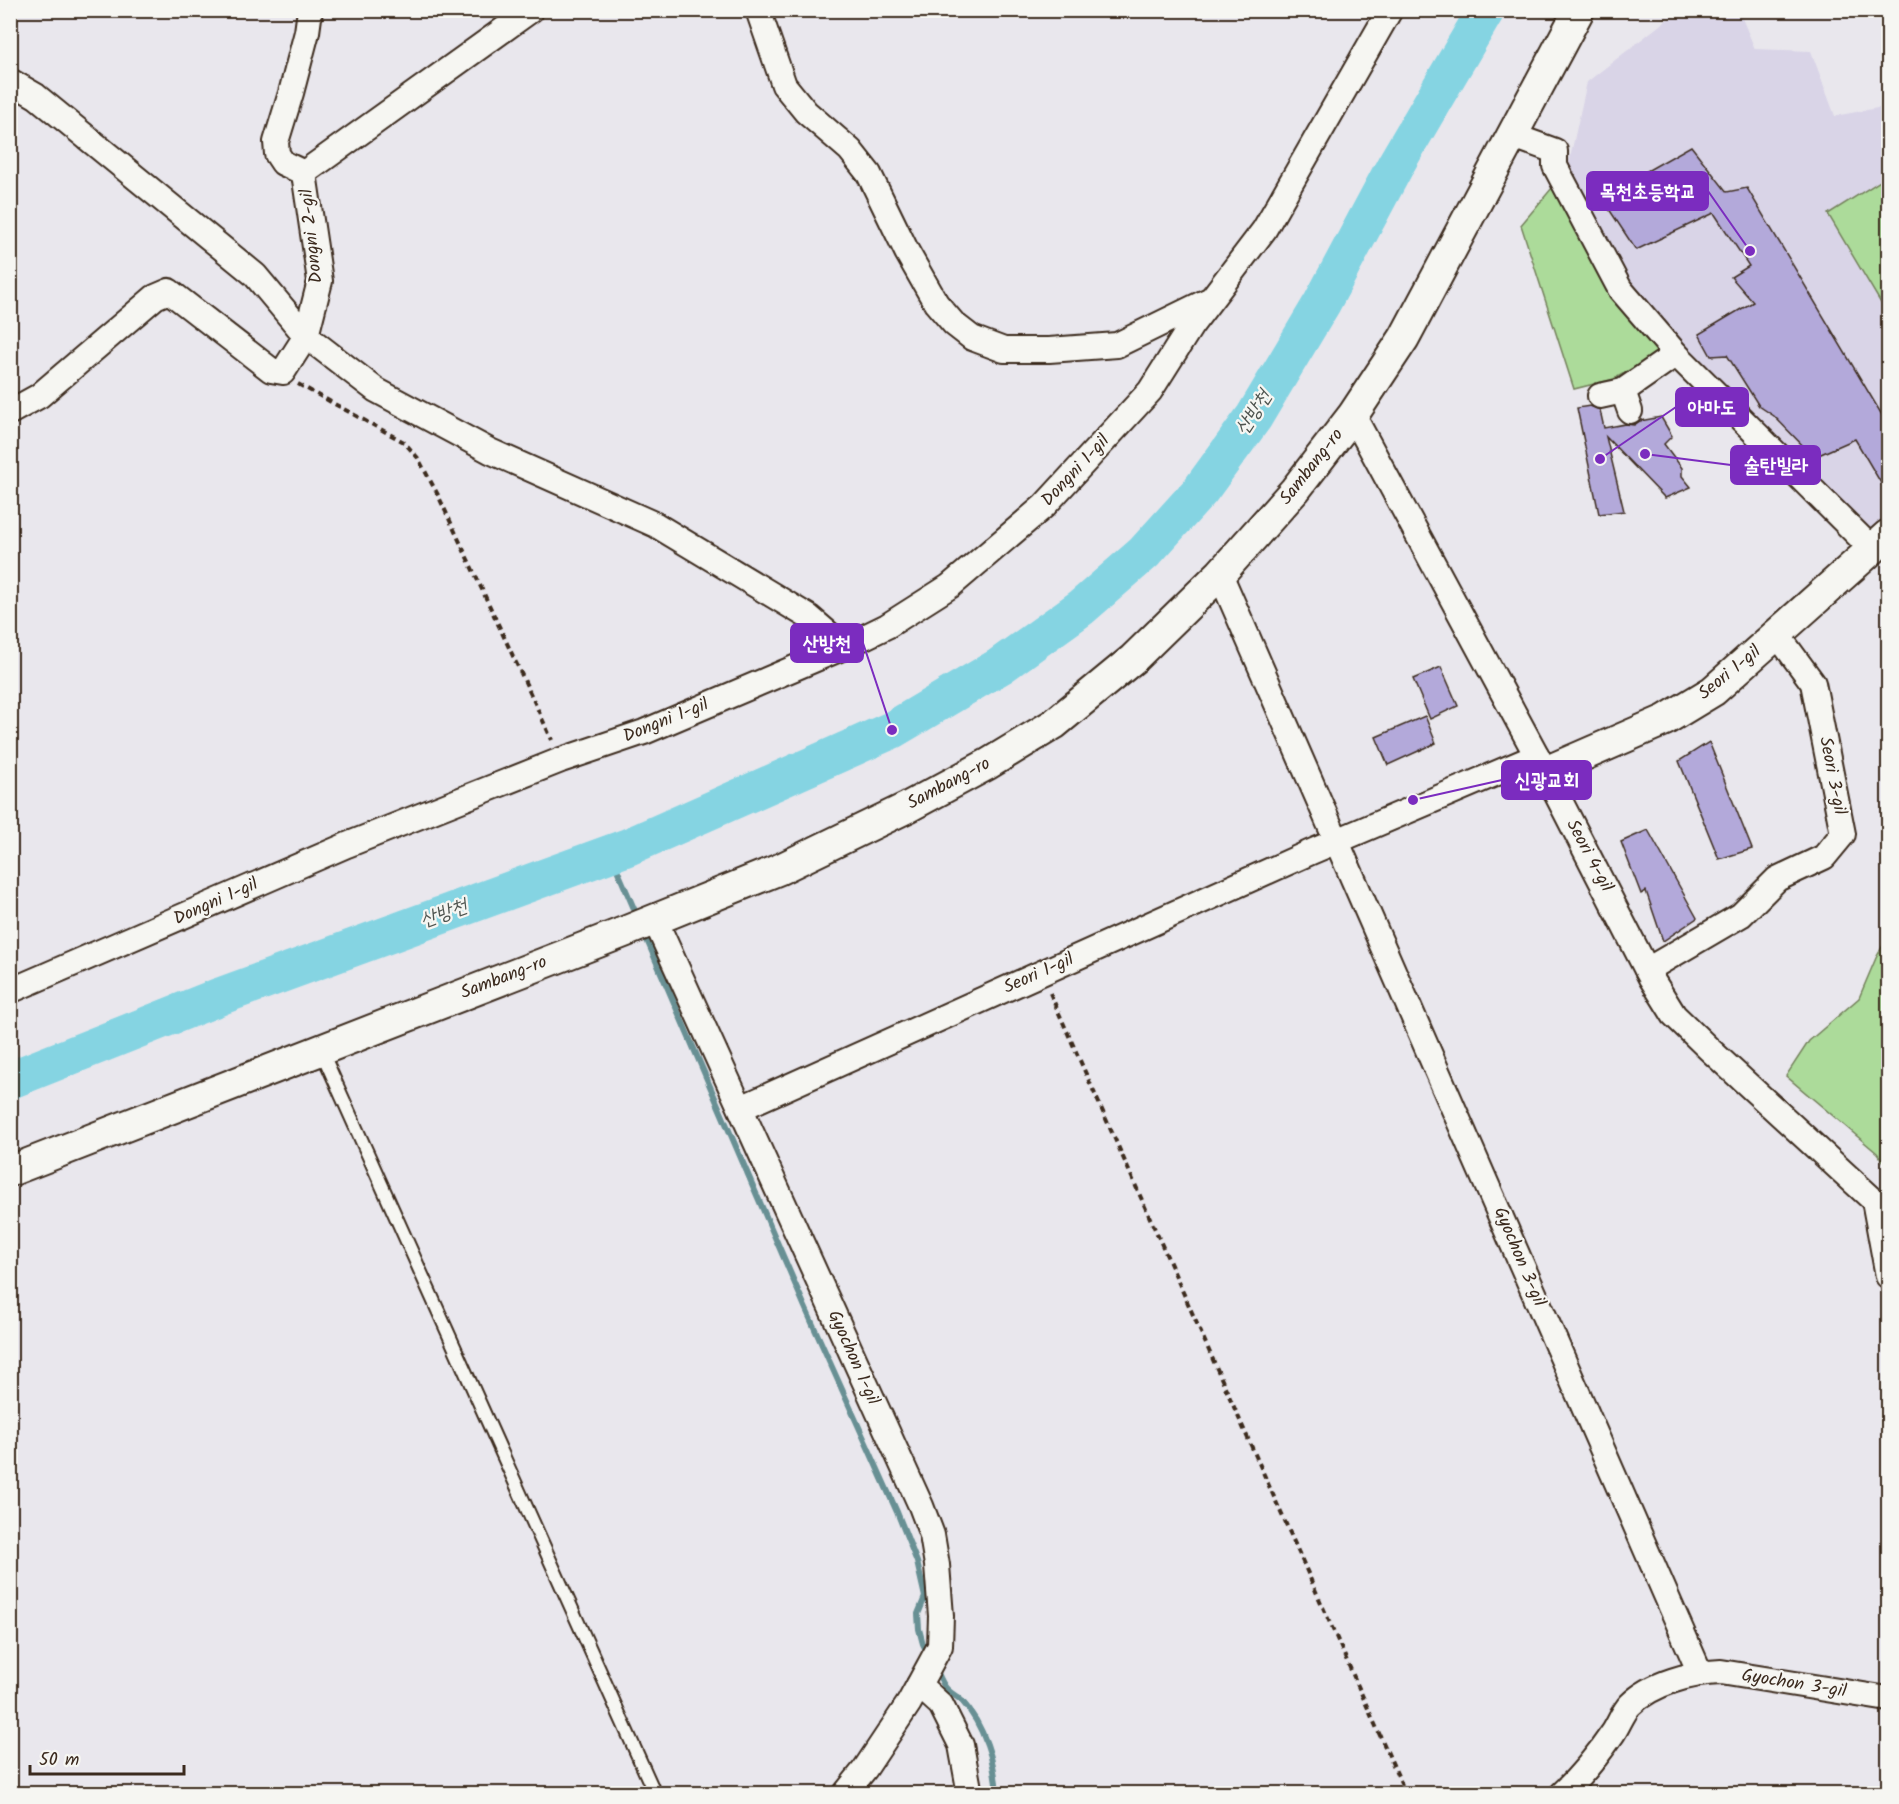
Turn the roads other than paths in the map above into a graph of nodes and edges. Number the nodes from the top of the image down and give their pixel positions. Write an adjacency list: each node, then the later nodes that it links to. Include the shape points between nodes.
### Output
1 (310, 10): 8 (street, via 276,142 283,163)
2 (531, 10): 8 (street, Dongni 2-gil)
3 (758, 10): 9 (street, Dongni 1-gil, via 784,85 869,174 936,303 972,338 1004,350 1117,345)
4 (1390, 10): 9 (street, Dongni 1-gil, via 1264,230)
5 (1579, 10): 7 (street, Sambang-ro)
6 (10, 81): 10 (street, via 36,96 255,275)
7 (1511, 135): 11 (street, via 1555,151 1555,166 1620,290); 14 (street, Sambang-ro, via 1404,338)
8 (304, 173): 10 (street, Dongni 2-gil, via 320,281)
9 (1215, 297): 18 (street, Dongni 1-gil, via 1191,326 1150,392 1044,506 950,586 887,626)
10 (306, 336): 13 (street, Dongni 2-gil, via 283,372 271,370 169,291 155,297 39,396); 18 (street, via 376,390 490,451 656,525 809,617)
11 (1676, 354): 12 (street); 15 (street)
12 (1618, 399)
13 (10, 412)
14 (1353, 415): 16 (street, Sambang-ro, via 1295,490); 19 (street, Seori 4-gil)
15 (1881, 543): 17 (street, Seori 1-gil)
16 (1220, 574): 20 (street); 21 (street, Sambang-ro, via 1132,659 1054,724 897,812 780,869)
17 (1777, 634): 19 (street, Seori 1-gil, via 1713,691 1665,720); 22 (street, Seori 3-gil, via 1813,683 1843,834 1824,857 1777,879 1741,915)
18 (844, 647): 23 (street, Dongni 1-gil, via 644,732 561,760 347,845)
19 (1541, 764): 20 (street, Seori 1-gil); 22 (street, Seori 4-gil)
20 (1338, 841): 25 (street, Seori 1-gil); 29 (street, Gyochon 3-gil)
21 (646, 923): 24 (street, Sambang-ro); 25 (street, Gyochon 1-gil)
22 (1647, 970): 27 (street, Seori 4-gil, via 1674,1015)
23 (10, 991)
24 (321, 1049): 26 (street, Sambang-ro); 32 (lane)
25 (741, 1108): 30 (street, Gyochon 1-gil, via 932,1535 941,1616 939,1648)
26 (10, 1171)
27 (1881, 1208): 28 (street)
28 (1888, 1276)
29 (1700, 1673): 31 (street, Gyochon 3-gil, via 1721,1672); 35 (street, Gyochon 3-gil, via 1648,1691 1629,1706 1582,1774)
30 (922, 1680): 33 (street, Gyochon 1-gil); 34 (street, via 941,1705 961,1745)
31 (1888, 1700)
32 (655, 1794)
33 (845, 1794)
34 (970, 1794)
35 (1562, 1794)

